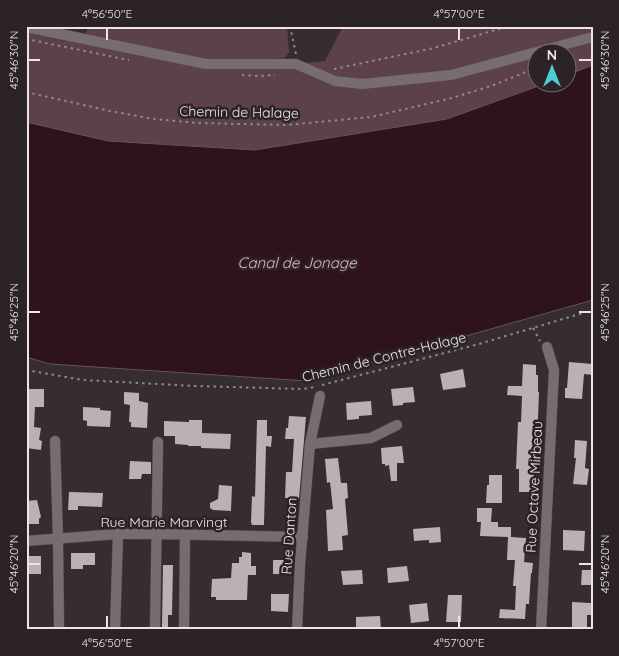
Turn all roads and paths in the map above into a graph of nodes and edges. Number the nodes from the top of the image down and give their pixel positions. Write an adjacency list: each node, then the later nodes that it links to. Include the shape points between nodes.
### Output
1 (26, 26): 5 (street, via 206,64)
2 (290, 26): 5 (path)
3 (509, 26): 6 (path, via 434,48)
4 (593, 37): 5 (street, via 451,75 362,84 335,82)
5 (296, 64)
6 (334, 69)
7 (526, 72): 8 (path, Chemin de Halage, via 452,98 371,117 287,125 154,119)
8 (26, 92)
9 (593, 310): 10 (path, Chemin de Contre-Halage)
10 (533, 328): 11 (path); 12 (path, Chemin de Contre-Halage, via 303,389 92,380)
11 (544, 345): 29 (street, Rue Octave Mirbeau, via 554,370)
12 (26, 370)
13 (320, 396): 17 (street, Rue Danton)
14 (397, 425): 17 (street, via 371,438)
15 (55, 441): 22 (street)
16 (158, 442): 19 (street)
17 (310, 444): 21 (street, Rue Danton)
18 (118, 534): 19 (street, Rue Marie Marvingt); 22 (street, Rue Marie Marvingt); 25 (street)
19 (157, 534): 20 (street, Rue Marie Marvingt); 26 (street)
20 (185, 534): 21 (street, Rue Marie Marvingt); 27 (street)
21 (303, 537): 28 (street, Rue Danton)
22 (58, 539): 23 (street, Rue Marie Marvingt); 24 (street)
23 (26, 541)
24 (59, 626)
25 (115, 630)
26 (155, 630)
27 (184, 630)
28 (297, 630)
29 (540, 630)

